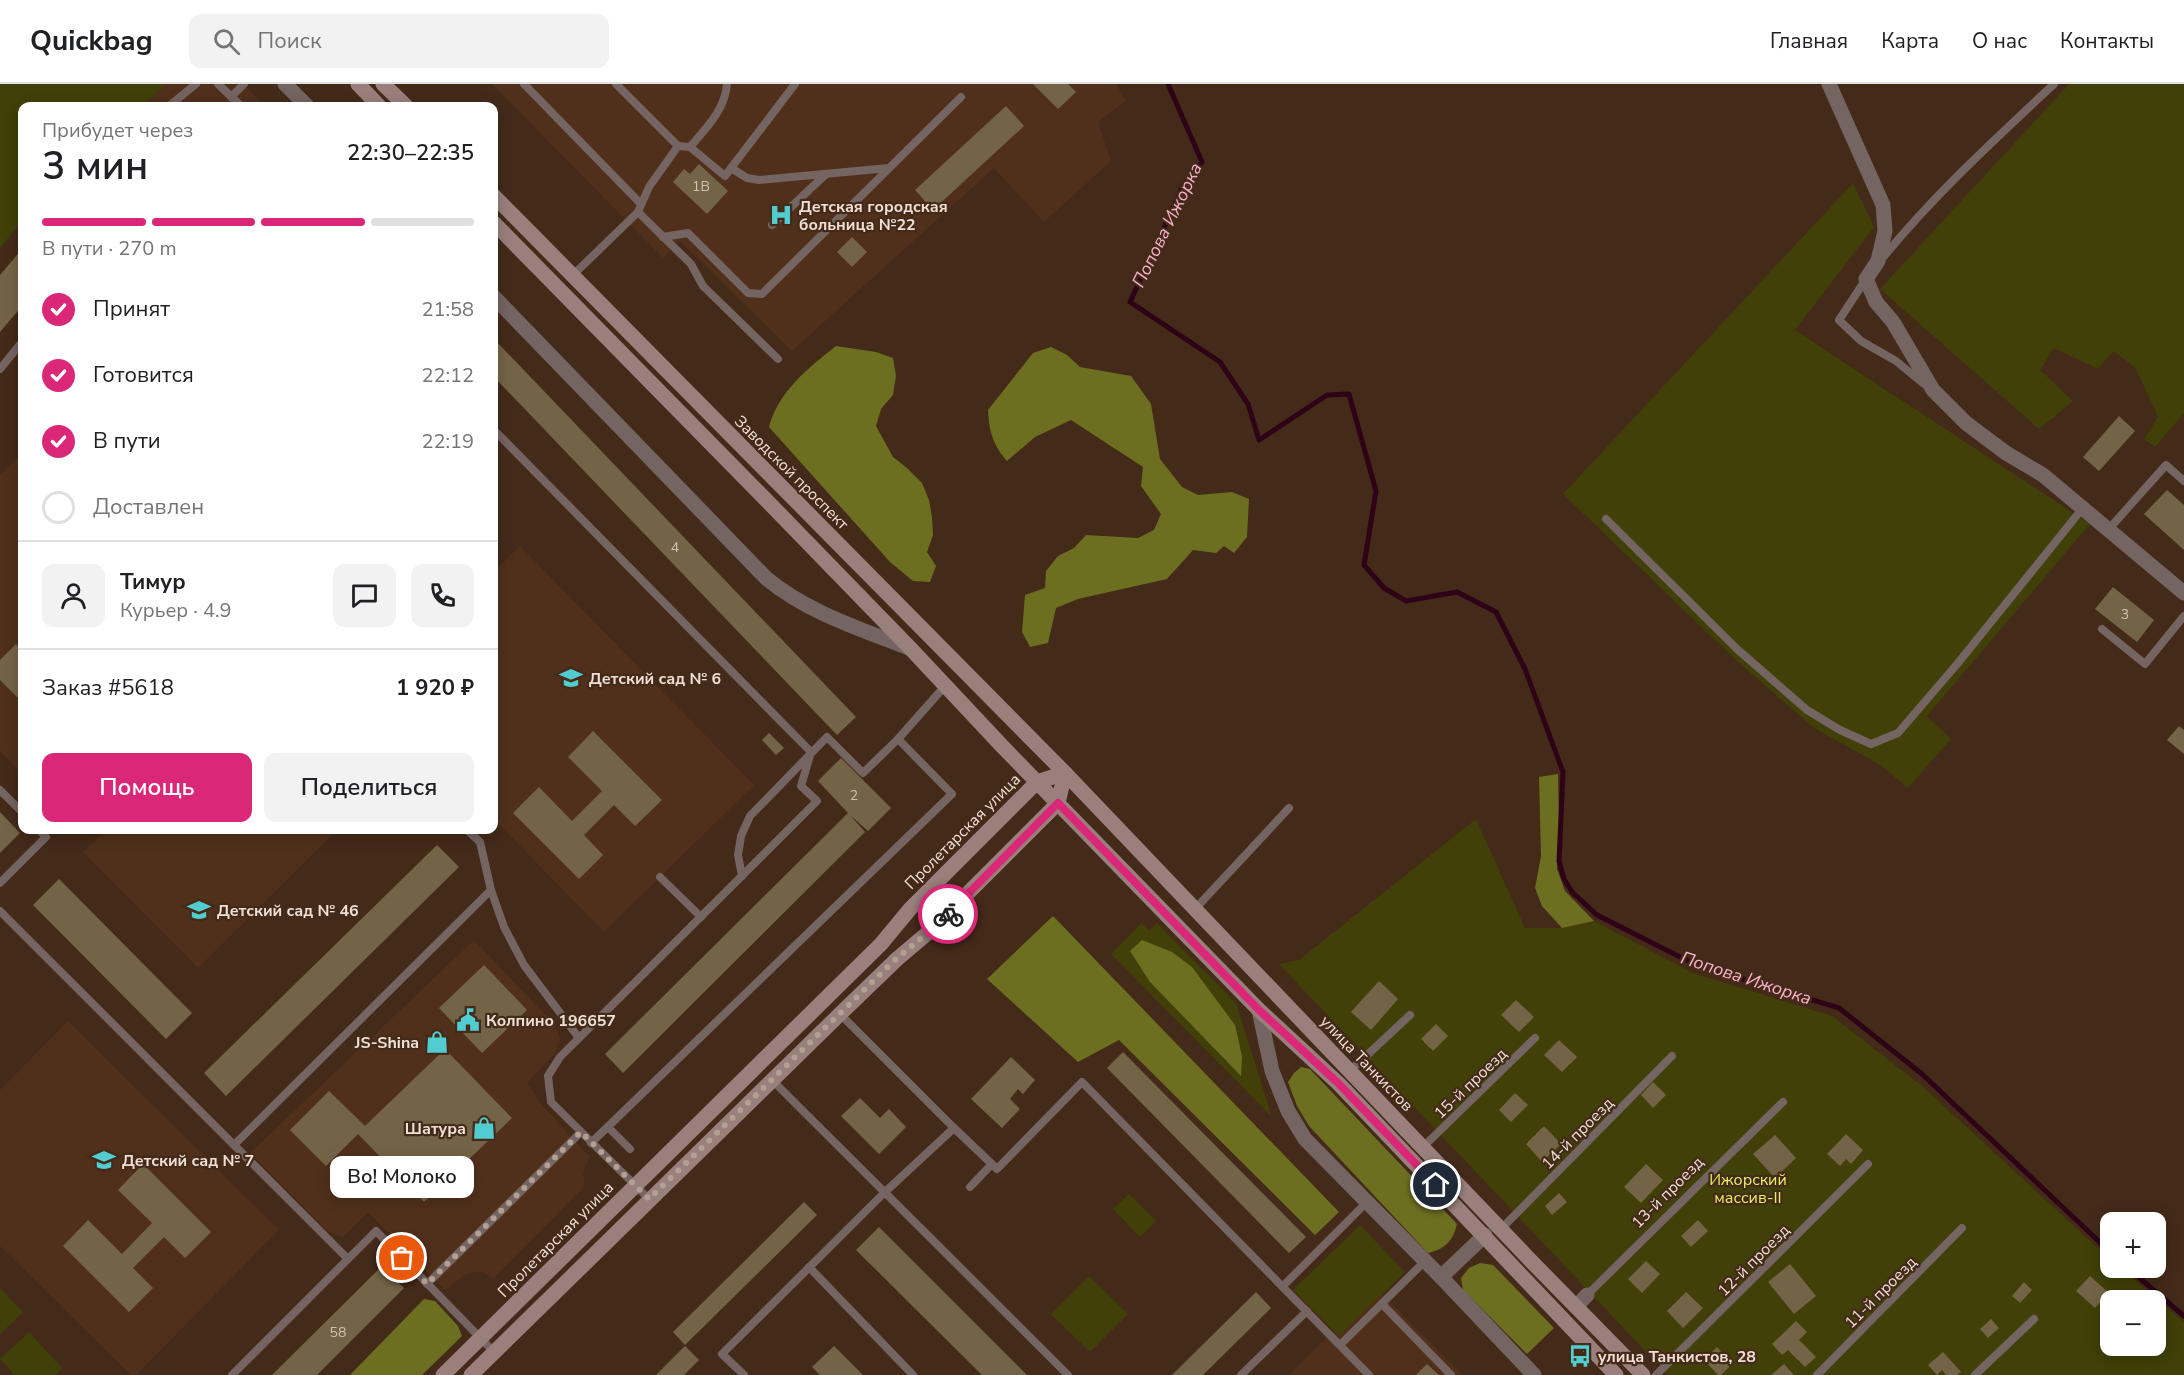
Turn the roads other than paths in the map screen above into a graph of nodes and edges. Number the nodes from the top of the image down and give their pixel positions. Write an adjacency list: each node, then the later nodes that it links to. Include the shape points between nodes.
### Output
1 (196, 84): 15 (lane)
2 (218, 84): 13 (lane)
3 (244, 84): 13 (lane)
4 (285, 84): 17 (street)
5 (358, 84): 18 (main road)
6 (383, 84): 19 (main road)
7 (524, 84): 26 (lane)
8 (616, 84): 20 (lane)
9 (727, 84): 21 (lane, via 718,112)
10 (795, 84): 22 (lane)
11 (1829, 84): 31 (street, via 1883,205 1885,231 1878,261)
12 (2054, 84): 31 (lane, via 1926,209)
13 (231, 97): 16 (lane)
14 (961, 97): 23 (lane)
15 (174, 102)
16 (236, 102)
17 (303, 102)
18 (376, 102)
19 (401, 102)
20 (678, 146): 21 (lane); 26 (lane)
21 (690, 147): 22 (lane, via 724,176)
22 (731, 168): 24 (lane, via 759,180)
23 (889, 168): 24 (lane); 29 (lane, via 762,294 748,292 688,233)
24 (826, 174): 27 (lane)
25 (498, 200): 30 (main road, Заводской проспект)
26 (639, 208): 29 (lane); 30 (lane)
27 (772, 225)
28 (498, 227): 32 (main road)
29 (663, 237): 35 (lane, via 691,264 703,286)
30 (572, 276): 32 (main road); 50 (main road, Заводской проспект)
31 (1866, 279): 37 (street, via 1876,302 1893,322); 37 (lane, via 1839,320 1862,341)
32 (558, 290): 46 (main road)
33 (498, 301): 46 (street, via 772,583 807,607)
34 (18, 349): 36 (lane)
35 (778, 359)
36 (0, 369)
37 (1933, 390): 40 (street, via 1966,423 2043,475)
38 (498, 434): 49 (lane)
39 (2184, 482): 42 (lane, via 2166,465)
40 (2082, 509): 41 (lane, via 1898,733 1870,744 1807,710 1737,649); 42 (street)
41 (1606, 519)
42 (2108, 530): 43 (street)
43 (2184, 593)
44 (2184, 616): 45 (lane, via 2145,664)
45 (2102, 628)
46 (911, 649): 47 (main road)
47 (945, 686): 48 (lane); 51 (main road)
48 (898, 739): 49 (lane, via 862,773 827,737); 74 (lane, via 952,794)
49 (812, 752): 58 (lane, via 750,816 738,855); 58 (lane, via 801,786 816,801)
50 (1065, 774): 51 (main road, Пролетарская улица); 53 (main road); 62 (main road, улица Танкистов)
51 (1037, 782): 53 (main road); 83 (main road, Пролетарская улица, via 910,909 881,944)
52 (0, 790): 54 (lane)
53 (1058, 803): 65 (main road); 66 (main road)
54 (18, 808)
55 (1289, 808): 62 (lane)
56 (43, 834): 60 (lane, via 46,837)
57 (471, 834): 61 (lane, via 480,842)
58 (742, 876): 64 (lane)
59 (660, 877): 64 (lane)
60 (0, 883)
61 (491, 890): 68 (lane, via 504,927 524,965); 78 (lane)
62 (1196, 909): 71 (main road, улица Танкистов)
63 (0, 911): 78 (lane)
64 (701, 916): 68 (lane)
65 (1259, 1010): 87 (street, via 1272,1071 1288,1111 1305,1139); 90 (main road, via 1338,1083)
66 (840, 1014): 72 (main road); 75 (lane)
67 (1410, 1015): 71 (lane)
68 (579, 1038): 76 (lane, via 548,1076 551,1102)
69 (1535, 1038): 79 (lane, 15-й проезд)
70 (1672, 1056): 88 (lane, 14-й проезд)
71 (1350, 1071): 79 (main road, улица Танкистов)
72 (772, 1080): 85 (lane); 86 (main road)
73 (1783, 1102): 97 (lane, 13-й проезд)
74 (608, 1127): 77 (lane); 80 (lane)
75 (954, 1128): 81 (lane); 85 (lane)
76 (581, 1132): 77 (lane); 95 (lane)
77 (591, 1143): 83 (lane)
78 (234, 1145): 91 (lane)
79 (1423, 1147): 88 (main road, улица Танкистов)
80 (630, 1149)
81 (992, 1164): 84 (lane); 96 (lane, via 998,1169 1082,1082)
82 (1868, 1164): 119 (lane, 12-й проезд)
83 (635, 1185): 86 (lane); 102 (main road, Пролетарская улица)
84 (970, 1187)
85 (884, 1193): 93 (lane); 112 (lane)
86 (649, 1199): 104 (main road)
87 (1367, 1202): 92 (street); 96 (lane)
88 (1498, 1226): 90 (main road); 99 (main road, улица Танкистов)
89 (1962, 1228): 120 (lane, 11-й проезд)
90 (1485, 1235): 94 (street); 117 (main road)
91 (348, 1259): 95 (lane, via 376,1232); 106 (lane)
92 (1425, 1261): 94 (street); 98 (lane)
93 (809, 1267): 105 (lane, via 722,1354); 111 (lane)
94 (1441, 1277): 116 (street)
95 (427, 1284): 102 (lane)
96 (1284, 1286): 100 (lane)
97 (1587, 1296): 99 (street, 13-й проезд)
98 (1382, 1304): 103 (lane); 115 (lane)
99 (1576, 1307): 118 (main road, улица Танкистов)
100 (1307, 1311): 103 (lane); 113 (lane)
101 (2034, 1319): 121 (lane)
102 (481, 1338): 104 (lane); 107 (main road, Пролетарская улица)
103 (1340, 1345): 114 (lane)
104 (494, 1352): 108 (main road)
105 (737, 1368): 109 (lane); 110 (lane)
106 (232, 1375)
107 (443, 1375)
108 (471, 1375)
109 (730, 1375)
110 (744, 1375)
111 (913, 1375)
112 (1068, 1375)
113 (1241, 1375)
114 (1369, 1375)
115 (1451, 1375)
116 (1534, 1375)
117 (1616, 1375)
118 (1644, 1375)
119 (1656, 1375)
120 (1817, 1375)
121 (1974, 1375)

